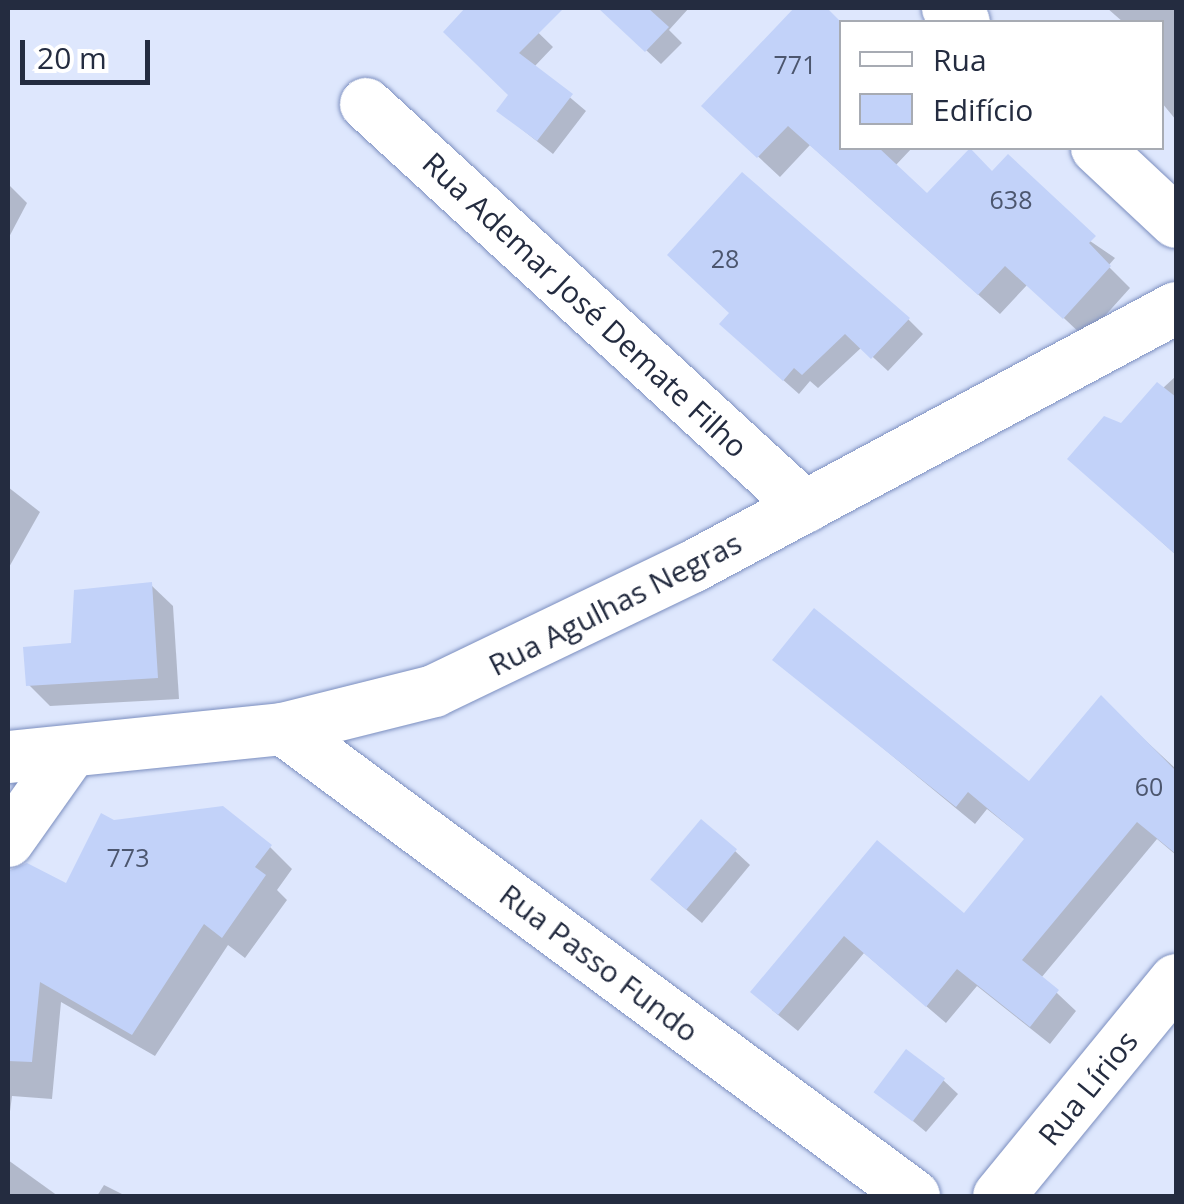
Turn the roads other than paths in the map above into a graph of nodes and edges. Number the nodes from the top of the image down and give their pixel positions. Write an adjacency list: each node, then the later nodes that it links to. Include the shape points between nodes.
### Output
1 (366, 104): 5 (street, Rua Ademar José Demate Filho)
2 (1099, 150): 3 (street)
3 (1176, 222)
4 (1176, 308): 5 (street, Rua Agulhas Negras)
5 (805, 507): 6 (street, Rua Agulhas Negras, via 507,661 398,702)
6 (283, 729): 7 (street, Rua Agulhas Negras); 11 (street, Rua Passo Fundo)
7 (69, 755): 8 (street, Rua Agulhas Negras); 9 (street)
8 (8, 757)
9 (8, 840)
10 (1176, 980): 12 (street, Rua Lírios)
11 (914, 1196)
12 (998, 1196)

